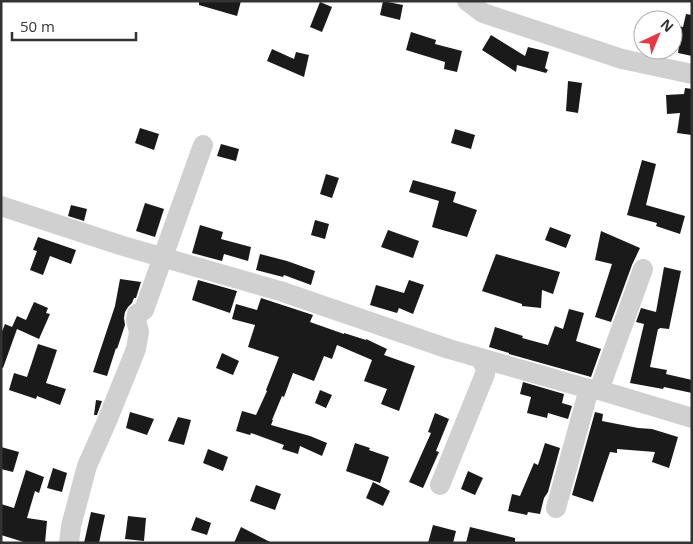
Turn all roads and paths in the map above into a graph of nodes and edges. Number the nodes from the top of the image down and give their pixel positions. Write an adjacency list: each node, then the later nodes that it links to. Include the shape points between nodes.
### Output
1 (467, 1): 2 (street, via 482,12 622,59)
2 (692, 74)
3 (203, 146): 5 (street)
4 (1, 206): 5 (street)
5 (162, 257): 7 (street, via 280,291); 12 (street, via 144,310 137,314 139,332 136,349 87,466)
6 (643, 270): 8 (street)
7 (480, 358): 8 (street); 10 (street, via 486,368 485,374)
8 (594, 390): 9 (street); 11 (street)
9 (692, 418)
10 (440, 485)
11 (556, 508)
12 (69, 543)

